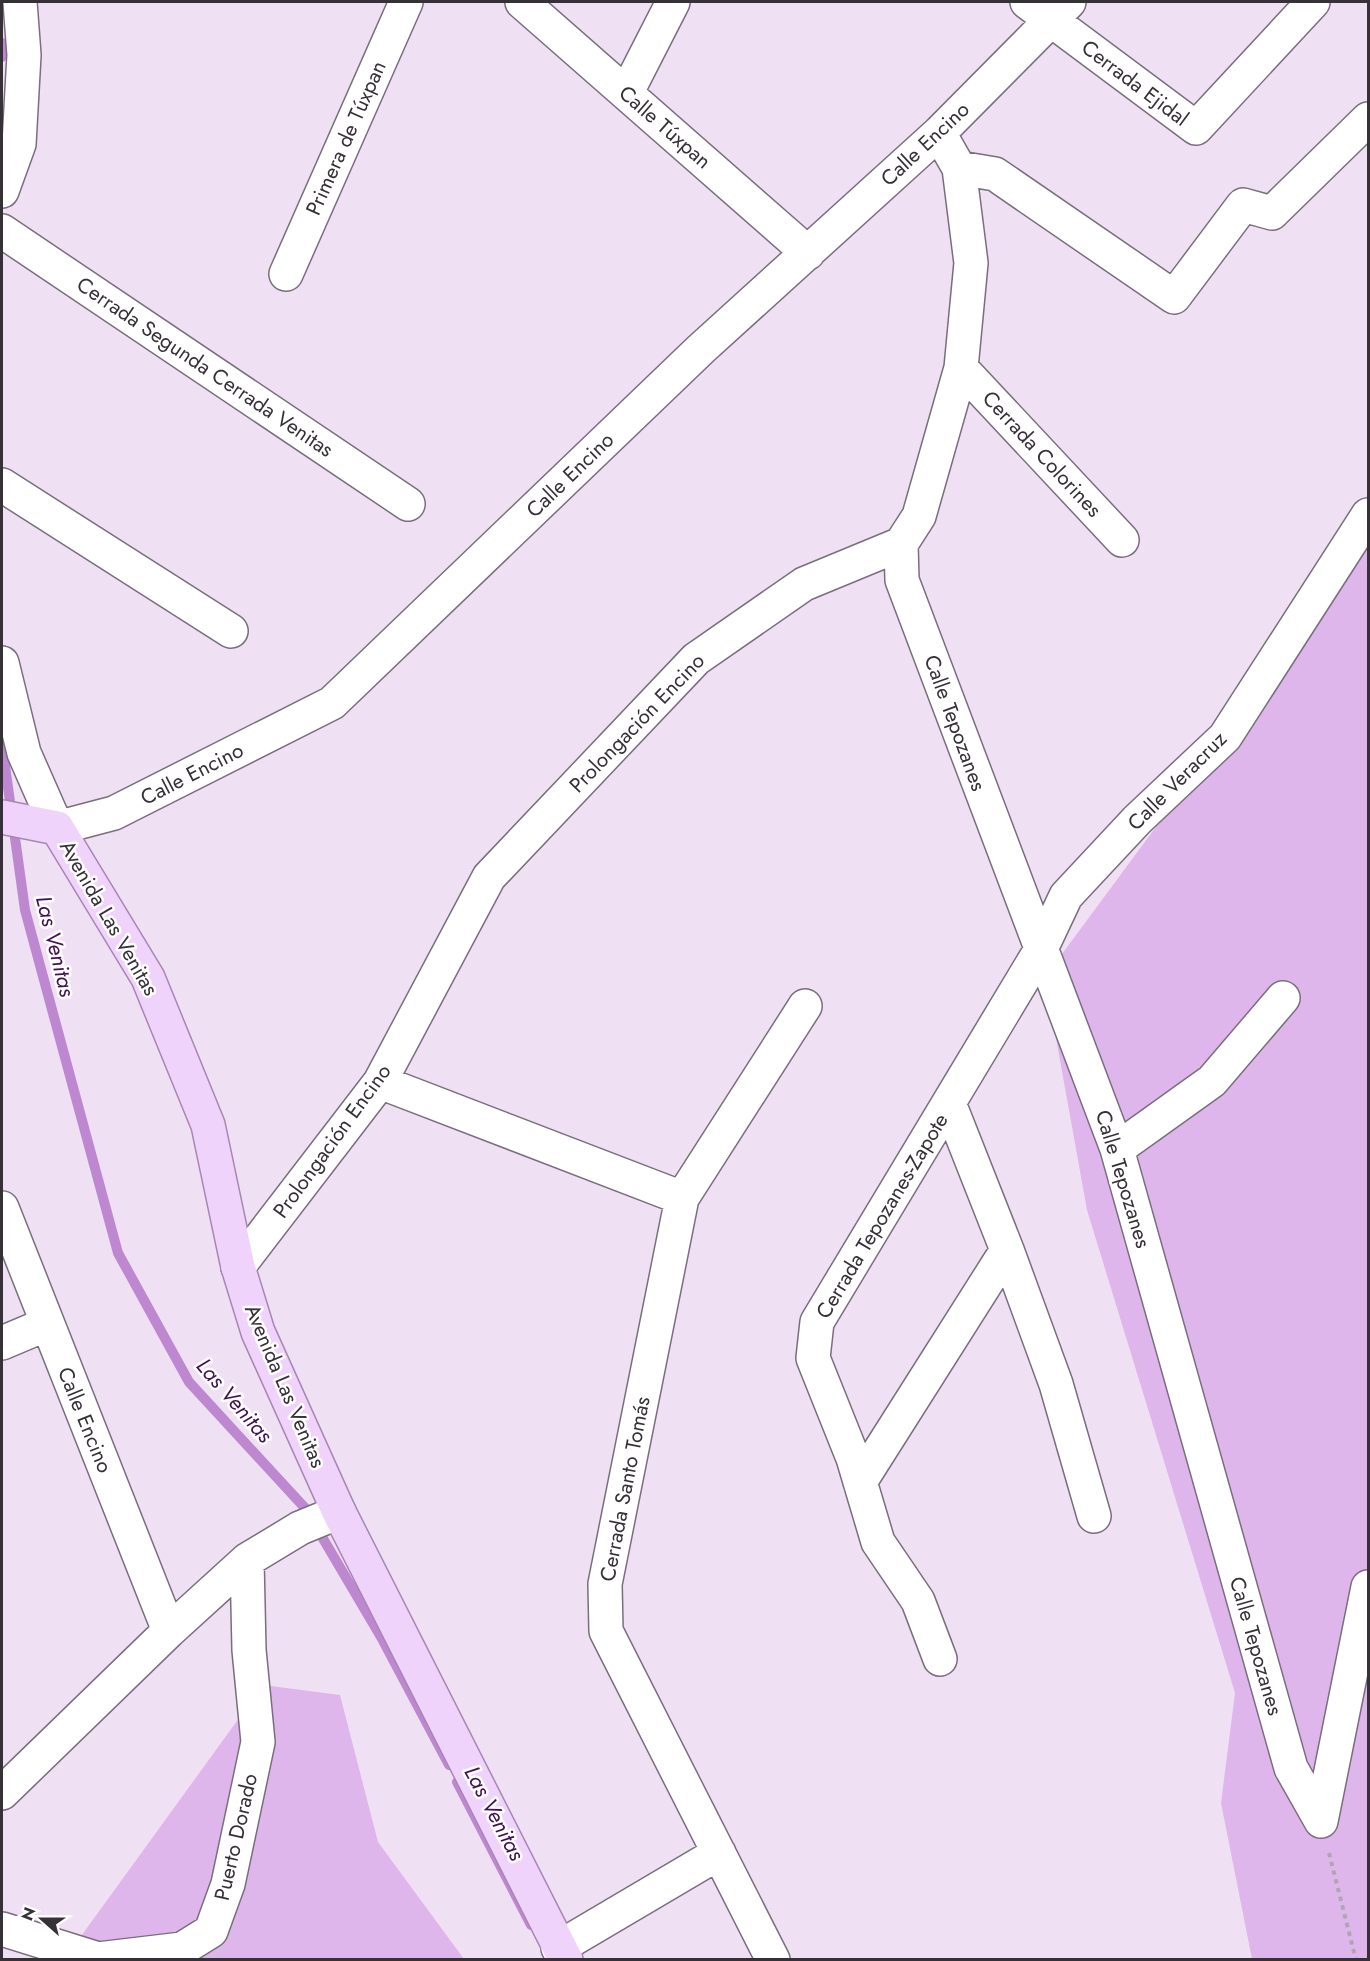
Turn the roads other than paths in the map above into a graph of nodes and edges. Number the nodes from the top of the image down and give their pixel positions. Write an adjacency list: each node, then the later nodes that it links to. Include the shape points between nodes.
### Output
1 (20, 2): 11 (street, via 24,55 19,144)
2 (406, 2): 14 (street, Primera de Túxpan)
3 (522, 2): 7 (street, Calle Túxpan)
4 (673, 2): 7 (street)
5 (1313, 2): 6 (street, Cerrada Ejidal, via 1196,129)
6 (1049, 8): 9 (street, Calle Encino)
7 (627, 92): 13 (street, Calle Túxpan)
8 (1368, 118): 10 (street, via 1272,213 1243,205 1174,297 995,174)
9 (939, 134): 10 (street); 13 (street, Calle Encino)
10 (959, 168): 15 (street, via 971,263)
11 (2, 191)
12 (2, 231): 17 (street, Cerrada Segunda Cerrada Venitas)
13 (808, 253): 24 (street, Calle Encino, via 701,349 332,703 114,813)
14 (286, 274)
15 (962, 368): 19 (street, Cerrada Colorines); 20 (street, via 919,516)
16 (2, 485): 21 (street)
17 (408, 504)
18 (1368, 515): 25 (street, Calle Veracruz, via 1225,737 1137,820 1066,896)
19 (1122, 540)
20 (901, 544): 25 (street, Calle Tepozanes, via 902,580); 28 (street, Prolongación Encino, via 804,584 696,659 489,877)
21 (231, 631)
22 (2, 663): 24 (street, Avenida Las Venitas)
23 (2, 817): 24 (main road, Calle Encino)
24 (46, 826): 34 (main road, Avenida Las Venitas, via 152,988 208,1125)
25 (1040, 951): 29 (street, Cerrada Tepozanes-Zapote); 30 (street, Calle Tepozanes)
26 (1283, 998): 30 (street, via 1212,1081)
27 (806, 1006): 31 (street, Cerrada Santo Tomás)
28 (380, 1083): 31 (street); 34 (street, Prolongación Encino)
29 (949, 1102): 33 (street); 37 (street, Cerrada Tepozanes-Zapote, via 817,1322 813,1358)
30 (1117, 1149): 41 (street, Calle Tepozanes, via 1291,1768 1321,1821)
31 (682, 1198): 45 (street, Cerrada Santo Tomás, via 605,1584 606,1631)
32 (2, 1208): 35 (street, Calle Encino)
33 (1008, 1250): 37 (street); 39 (street, via 1056,1384)
34 (238, 1267): 38 (main road, Avenida Las Venitas, via 258,1332)
35 (47, 1324): 36 (street); 42 (street, Calle Encino)
36 (2, 1343)
37 (860, 1482): 43 (street, Cerrada Tepozanes-Zapote, via 878,1542 918,1601)
38 (337, 1513): 40 (street, via 300,1528); 47 (main road, Avenida Las Venitas)
39 (1094, 1516)
40 (247, 1560): 42 (street); 46 (street, Puerto Dorado, via 249,1650 258,1742 228,1884 211,1931 182,1949 98,1959)
41 (1368, 1587)
42 (169, 1631): 44 (street)
43 (940, 1659)
44 (2, 1793)
45 (719, 1853): 47 (street); 48 (street, Cerrada Santo Tomás)
46 (2, 1929)
47 (562, 1954)
48 (773, 1959)

